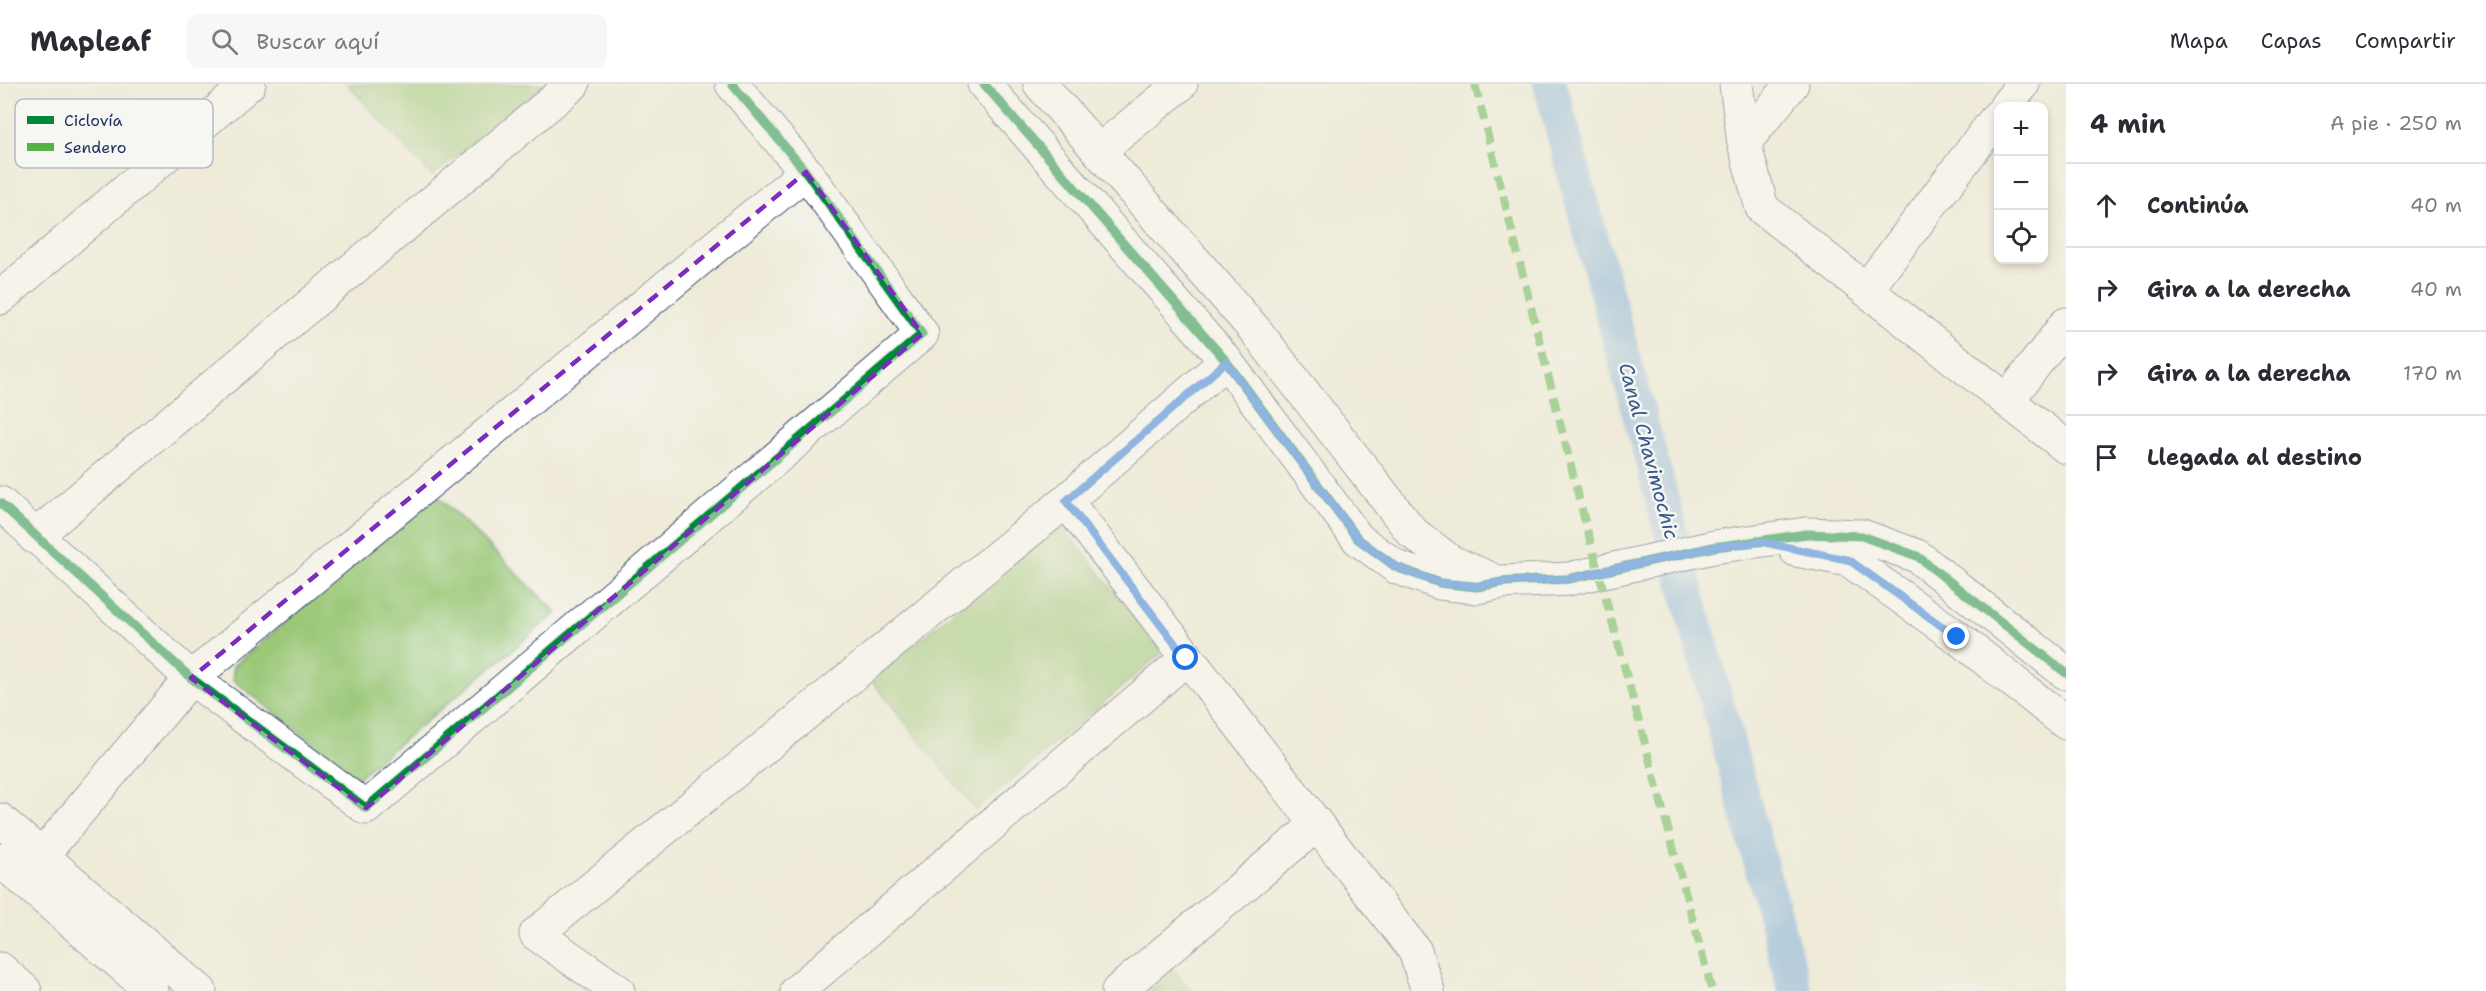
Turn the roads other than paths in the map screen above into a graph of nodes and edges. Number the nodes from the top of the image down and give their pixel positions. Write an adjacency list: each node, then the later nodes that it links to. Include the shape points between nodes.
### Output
1 (249, 84): 11 (main road)
2 (573, 84): 25 (main road)
3 (732, 84): 16 (main road)
4 (984, 84): 20 (main road)
5 (1040, 84): 14 (main road)
6 (1181, 84): 14 (main road)
7 (1736, 84): 13 (main road)
8 (1792, 84): 13 (main road)
9 (2023, 84): 10 (main road)
10 (2009, 102)
11 (213, 115)
12 (1994, 121): 17 (main road)
13 (1744, 143): 17 (main road, via 1762,208)
14 (1100, 150): 27 (main road, via 1255,330 1412,532 1451,562)
15 (151, 168): 18 (main road)
16 (806, 172): 30 (main road); 30 (main road, via 922,334 366,808)
17 (1866, 290): 21 (main road)
18 (0, 298)
19 (2066, 324): 21 (main road)
20 (1226, 362): 23 (main road); 27 (main road, via 1358,539 1396,567 1440,583 1477,586)
21 (2007, 401): 22 (main road)
22 (2066, 447)
23 (1066, 501): 28 (main road); 39 (main road, via 536,934)
24 (0, 503): 25 (main road)
25 (34, 537): 30 (main road)
26 (1762, 542): 27 (main road, via 1714,547 1568,579); 29 (main road, via 1806,534 1862,536 1917,556); 31 (main road, via 1849,560 1957,637)
27 (1502, 582)
28 (1186, 658): 33 (main road); 40 (main road)
29 (2066, 674)
30 (191, 678): 34 (main road)
31 (2066, 723)
32 (0, 820): 34 (main road)
33 (1315, 826): 41 (main road); 42 (main road, via 1415,951)
34 (21, 865): 37 (main road); 38 (main road)
35 (0, 969): 36 (main road)
36 (25, 991)
37 (152, 991)
38 (200, 991)
39 (618, 991)
40 (797, 991)
41 (1118, 991)
42 (1428, 991)

